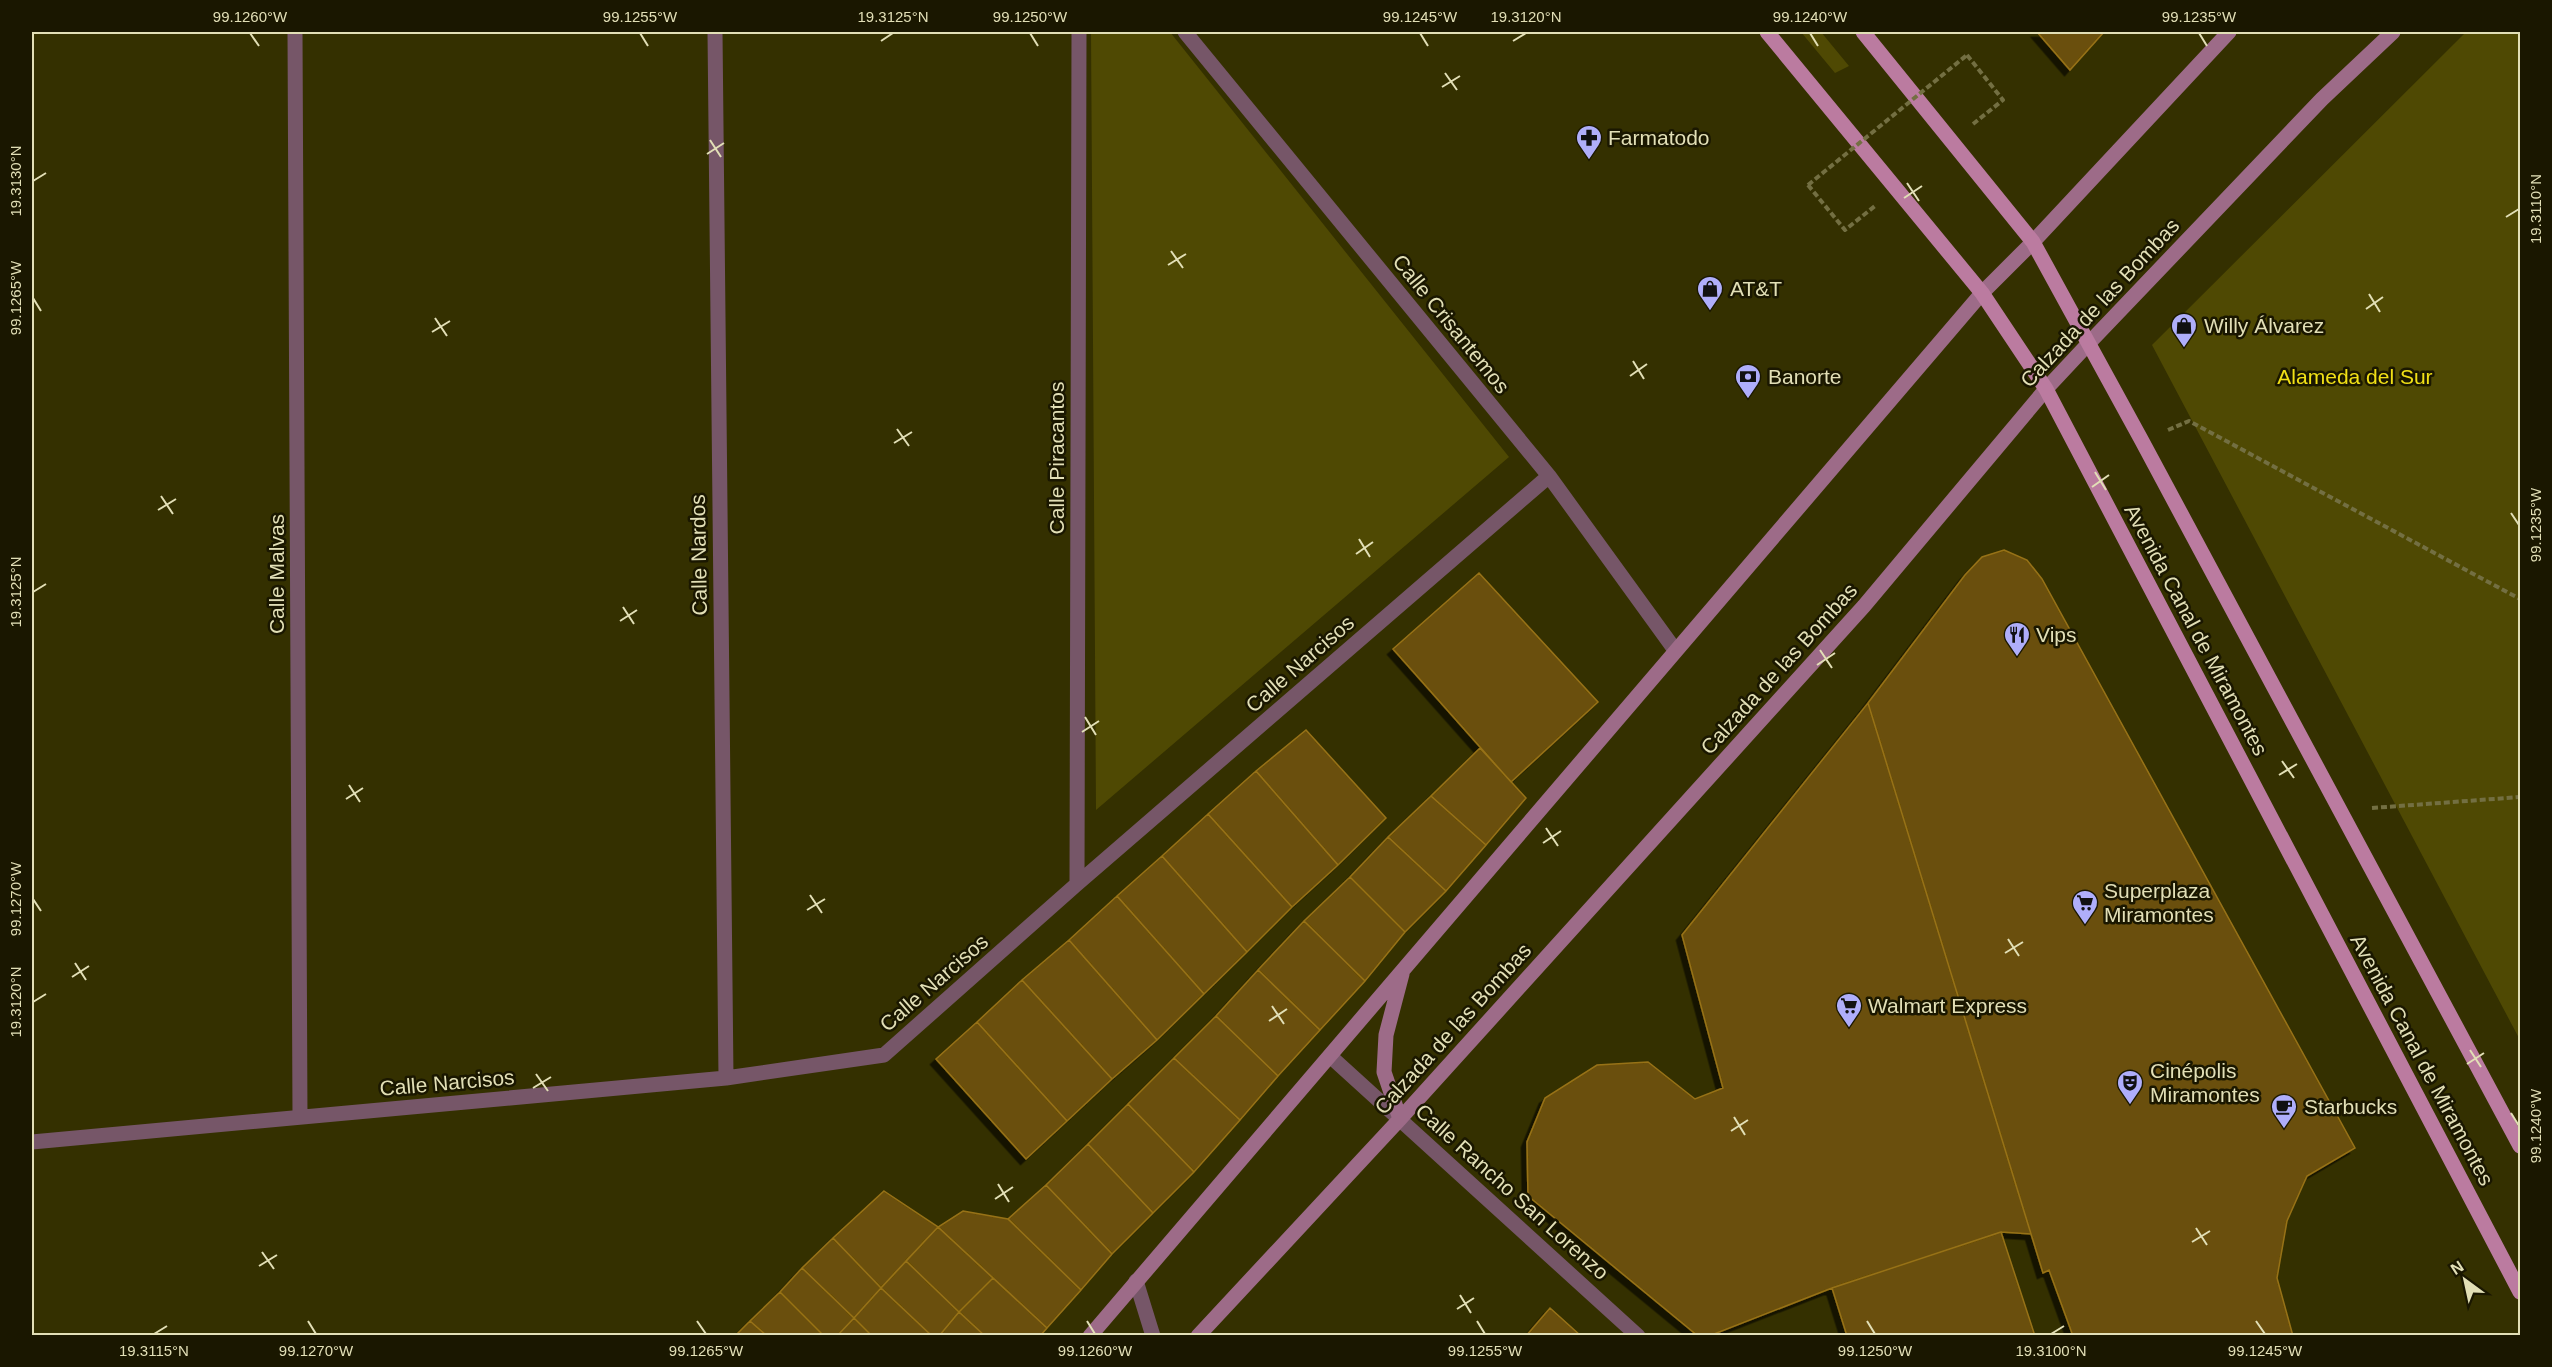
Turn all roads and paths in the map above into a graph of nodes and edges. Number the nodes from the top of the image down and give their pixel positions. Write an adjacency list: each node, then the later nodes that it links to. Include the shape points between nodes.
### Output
1 (296, 32): 25 (street, Calle Malvas)
2 (715, 32): 24 (street, Calle Nardos)
3 (1079, 32): 21 (street, Calle Piracantos)
4 (1185, 32): 16 (street, Calle Crisantemos)
5 (1767, 32): 10 (main road, Avenida Canal de Miramontes)
6 (1863, 32): 9 (main road, Avenida Canal de Miramontes)
7 (2229, 32): 11 (main road)
8 (2393, 32): 13 (main road, Calzada de las Bombas, via 2322,99)
9 (1952, 142): 10 (path, bridge, via 2003,100 1967,55 1808,185 1845,230); 11 (main road, Avenida Canal de Miramontes)
10 (1897, 189): 12 (main road, Avenida Canal de Miramontes)
11 (2033, 242): 12 (main road); 13 (main road, Avenida Canal de Miramontes)
12 (1982, 293): 14 (main road, Avenida Canal de Miramontes); 18 (main road)
13 (2089, 343): 14 (main road, Calzada de las Bombas); 15 (main road, Avenida Canal de Miramontes)
14 (2046, 389): 26 (main road, Calzada de las Bombas, via 1864,606); 30 (main road, Avenida Canal de Miramontes)
15 (2142, 441): 17 (path, via 2189,421); 20 (main road, Avenida Canal de Miramontes)
16 (1549, 476): 18 (street, Calle Crisantemos); 21 (street, Calle Narcisos)
17 (2520, 599)
18 (1676, 650): 22 (main road)
19 (2520, 797): 20 (path)
20 (2341, 810): 28 (main road, Avenida Canal de Miramontes)
21 (1077, 884): 24 (street, Calle Narcisos, via 884,1055)
22 (1404, 969): 23 (main road); 26 (main road, via 1386,1035 1384,1072)
23 (1330, 1056): 26 (street, Calle Rancho San Lorenzo); 29 (main road)
24 (726, 1078): 25 (street, Calle Narcisos)
25 (300, 1117): 27 (street, Calle Narcisos)
26 (1400, 1119): 33 (main road, Calzada de las Bombas); 34 (street, Calle Rancho San Lorenzo)
27 (32, 1142)
28 (2520, 1146)
29 (1136, 1281): 31 (main road); 32 (street)
30 (2520, 1292)
31 (1089, 1335)
32 (1153, 1335)
33 (1198, 1335)
34 (1638, 1335)

